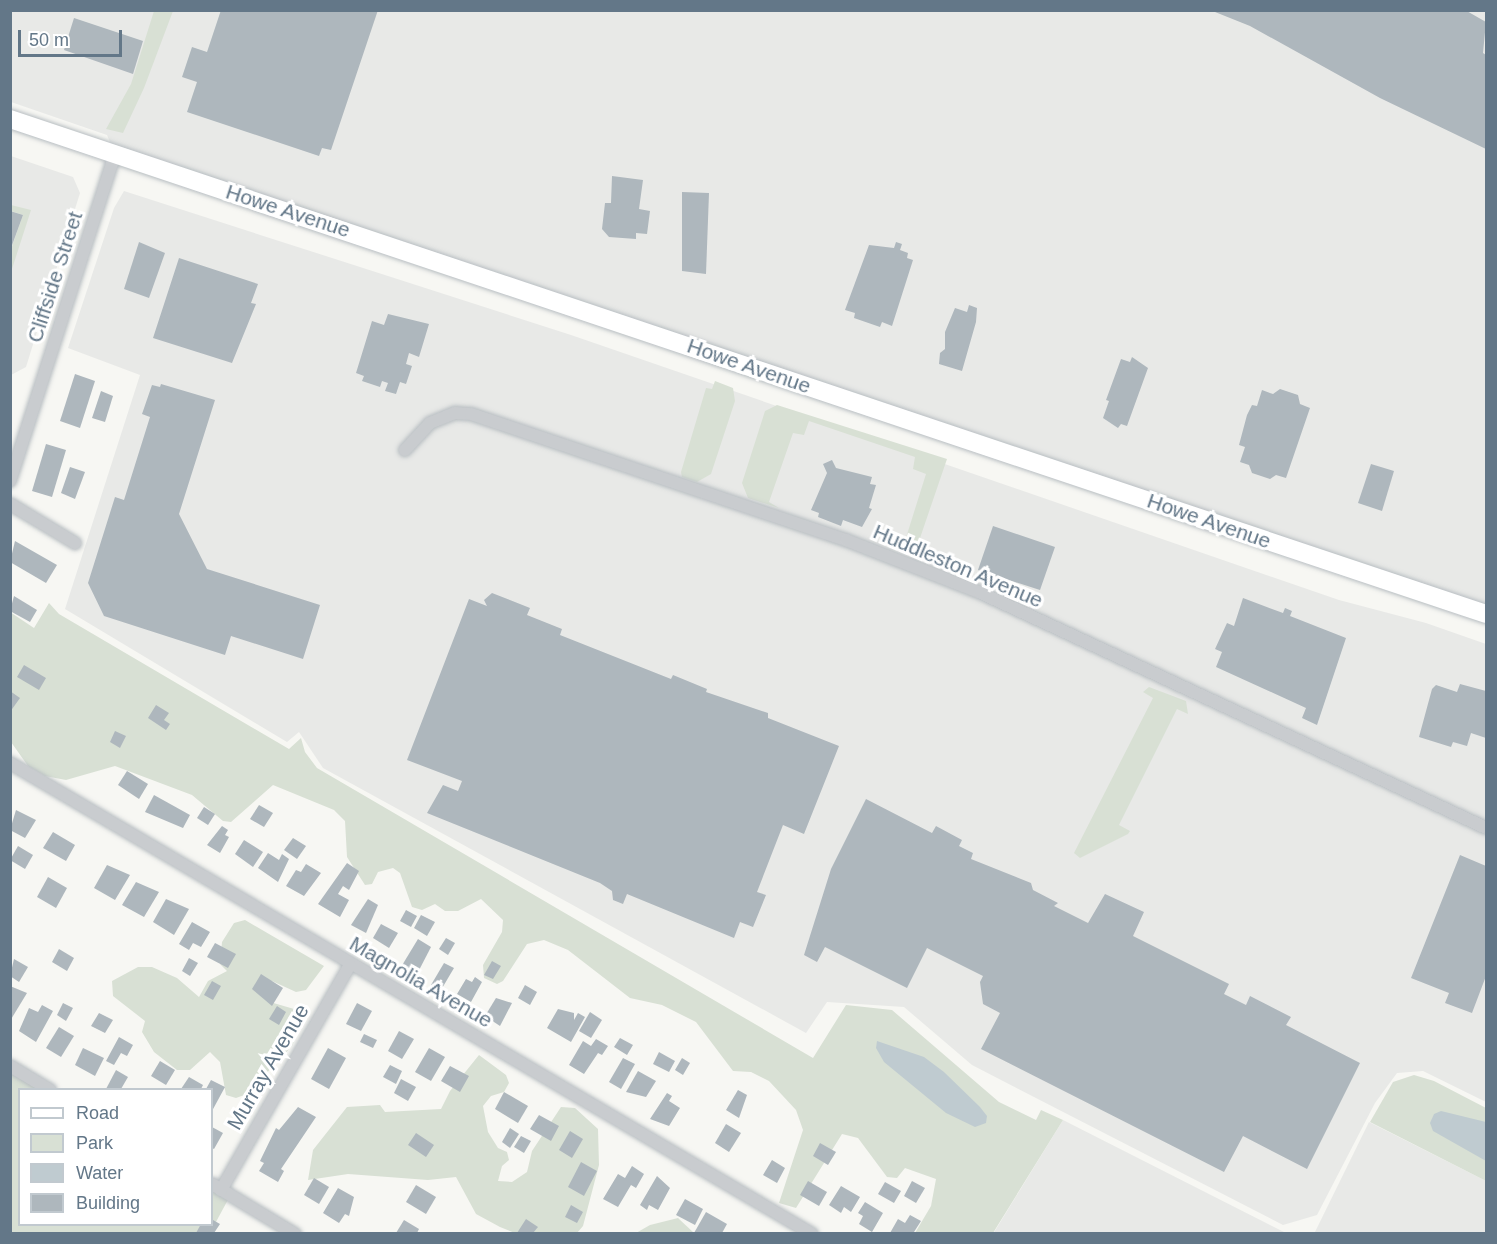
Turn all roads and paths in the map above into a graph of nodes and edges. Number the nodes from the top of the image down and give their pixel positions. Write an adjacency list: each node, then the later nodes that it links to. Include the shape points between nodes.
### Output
1 (10, 119): 2 (street, Howe Avenue)
2 (115, 154): 4 (street, Cliffside Street); 7 (street, Howe Avenue)
3 (405, 450): 9 (street, Huddleston Avenue, via 430,423 465,413 846,540 981,593)
4 (10, 481)
5 (10, 504): 6 (street)
6 (75, 543)
7 (1486, 614)
8 (10, 763): 10 (street, Magnolia Avenue)
9 (1486, 828)
10 (350, 965): 13 (street, Murray Avenue); 15 (street, Magnolia Avenue)
11 (10, 1066): 12 (street)
12 (48, 1088)
13 (216, 1187): 14 (street)
14 (295, 1233)
15 (812, 1233)

